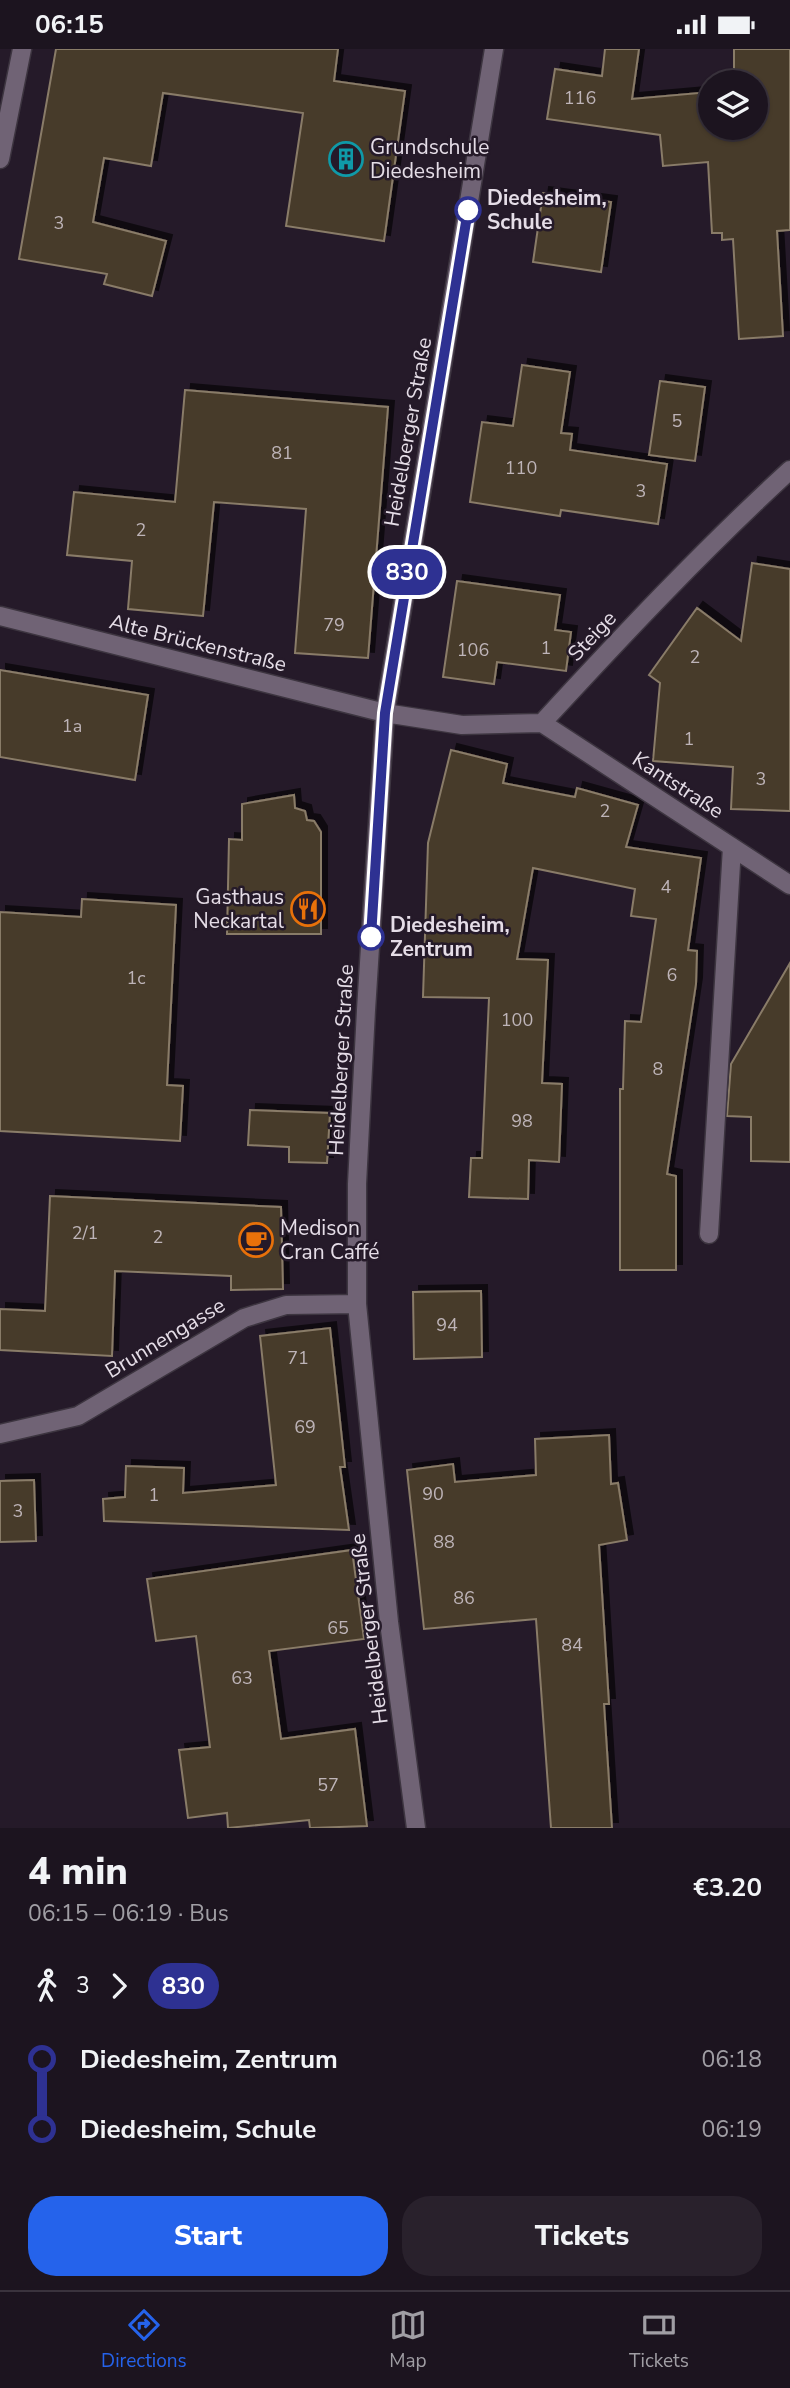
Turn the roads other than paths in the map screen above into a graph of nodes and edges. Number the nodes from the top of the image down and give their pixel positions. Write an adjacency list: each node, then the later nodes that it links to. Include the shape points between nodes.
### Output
1 (22, 49): 3 (street)
2 (494, 49): 6 (street, Heidelberger Straße)
3 (0, 159)
4 (790, 470): 7 (street, Steige)
5 (0, 616): 6 (street, Alte Brückenstraße)
6 (385, 713): 7 (street, via 462,725); 11 (street, Heidelberger Straße, via 359,1144)
7 (542, 723): 8 (street, Kantstraße)
8 (732, 847): 9 (street, Kantstraße); 10 (street)
9 (790, 885)
10 (709, 1234)
11 (358, 1304): 12 (street, Brunnengasse, via 286,1305 244,1318 78,1416); 13 (street, Heidelberger Straße, via 389,1622)
12 (0, 1434)
13 (416, 1828)

